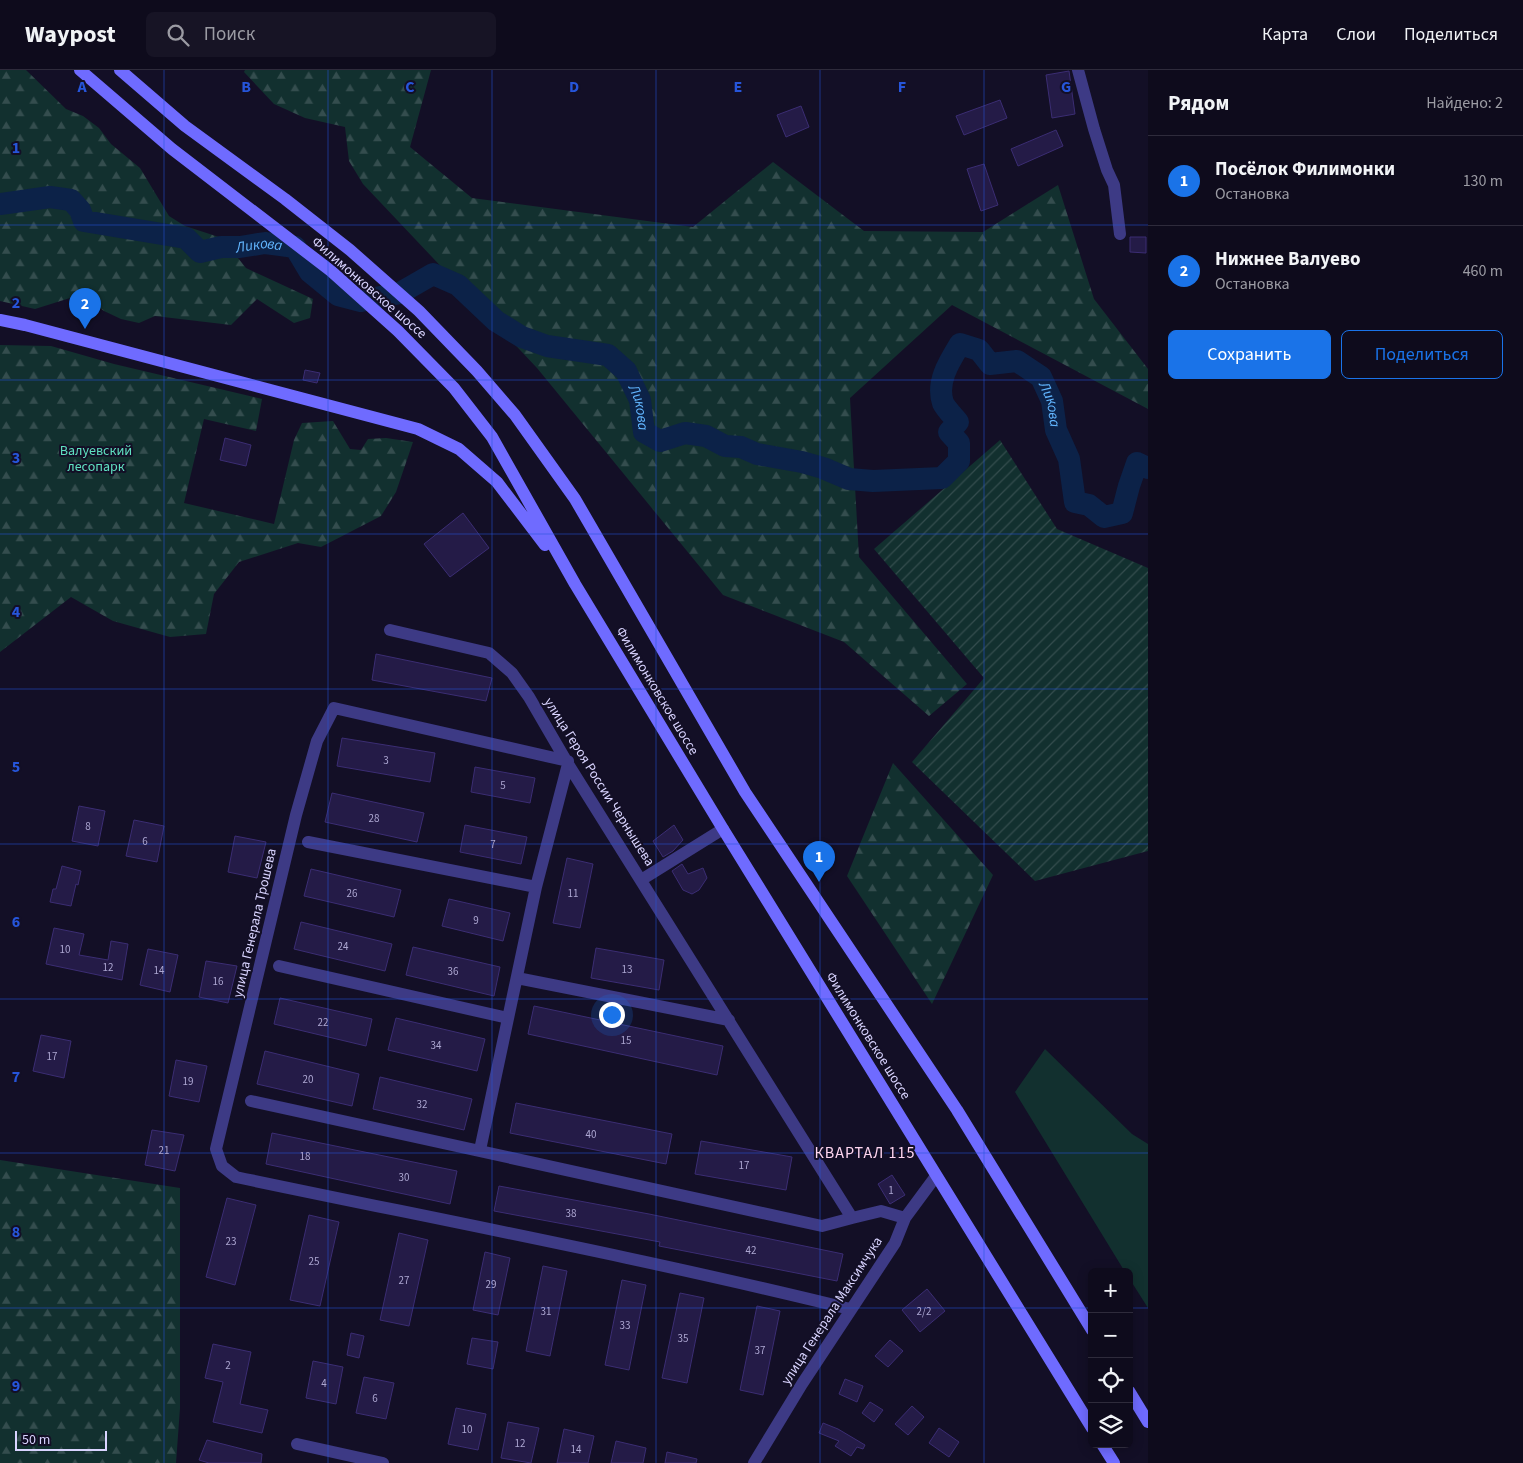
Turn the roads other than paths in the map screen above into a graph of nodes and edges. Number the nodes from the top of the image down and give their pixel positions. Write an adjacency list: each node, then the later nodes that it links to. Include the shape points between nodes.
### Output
1 (80, 70): 6 (main road, Филимонковское шоссе, via 172,149 331,271 398,331 454,388 492,437)
2 (120, 70): 23 (main road, Филимонковское шоссе, via 185,126 350,250 419,311 515,416 575,500 745,792 957,1110)
3 (1078, 70): 4 (street, via 1094,130 1114,185)
4 (1120, 234)
5 (0, 320): 6 (main road, via 418,429 459,449 497,482)
6 (575, 584): 9 (main road, Филимонковское шоссе)
7 (390, 630): 8 (street, улица Героя России Чернышева, via 489,653 518,681)
8 (568, 763): 11 (street, улица Героя России Чернышева); 12 (street); 22 (street, улица Генерала Трошева, via 334,708 317,740 296,815 216,1149 222,1166 236,1176 606,1252)
9 (723, 829): 11 (street); 19 (main road, Филимонковское шоссе)
10 (308, 842): 12 (street)
11 (641, 880): 16 (street, улица Героя России Чернышева)
12 (536, 887): 14 (street)
13 (279, 966): 15 (street)
14 (517, 978): 15 (street); 16 (street)
15 (508, 1018): 18 (street)
16 (729, 1020): 20 (street, улица Героя России Чернышева)
17 (251, 1101): 18 (street)
18 (480, 1150): 20 (street, via 822,1226)
19 (936, 1176): 21 (street, улица Генерала Максимчука); 25 (main road, Филимонковское шоссе)
20 (852, 1218): 21 (street, via 881,1211)
21 (905, 1218): 22 (street, улица Генерала Максимчука, via 895,1243)
22 (850, 1309): 30 (street, улица Генерала Максимчука)
23 (1088, 1323)
24 (1133, 1398): 26 (main road)
25 (1088, 1422)
26 (1148, 1422)
27 (297, 1444): 29 (street)
28 (1105, 1448): 31 (main road)
29 (382, 1463)
30 (754, 1463)
31 (1114, 1463)

